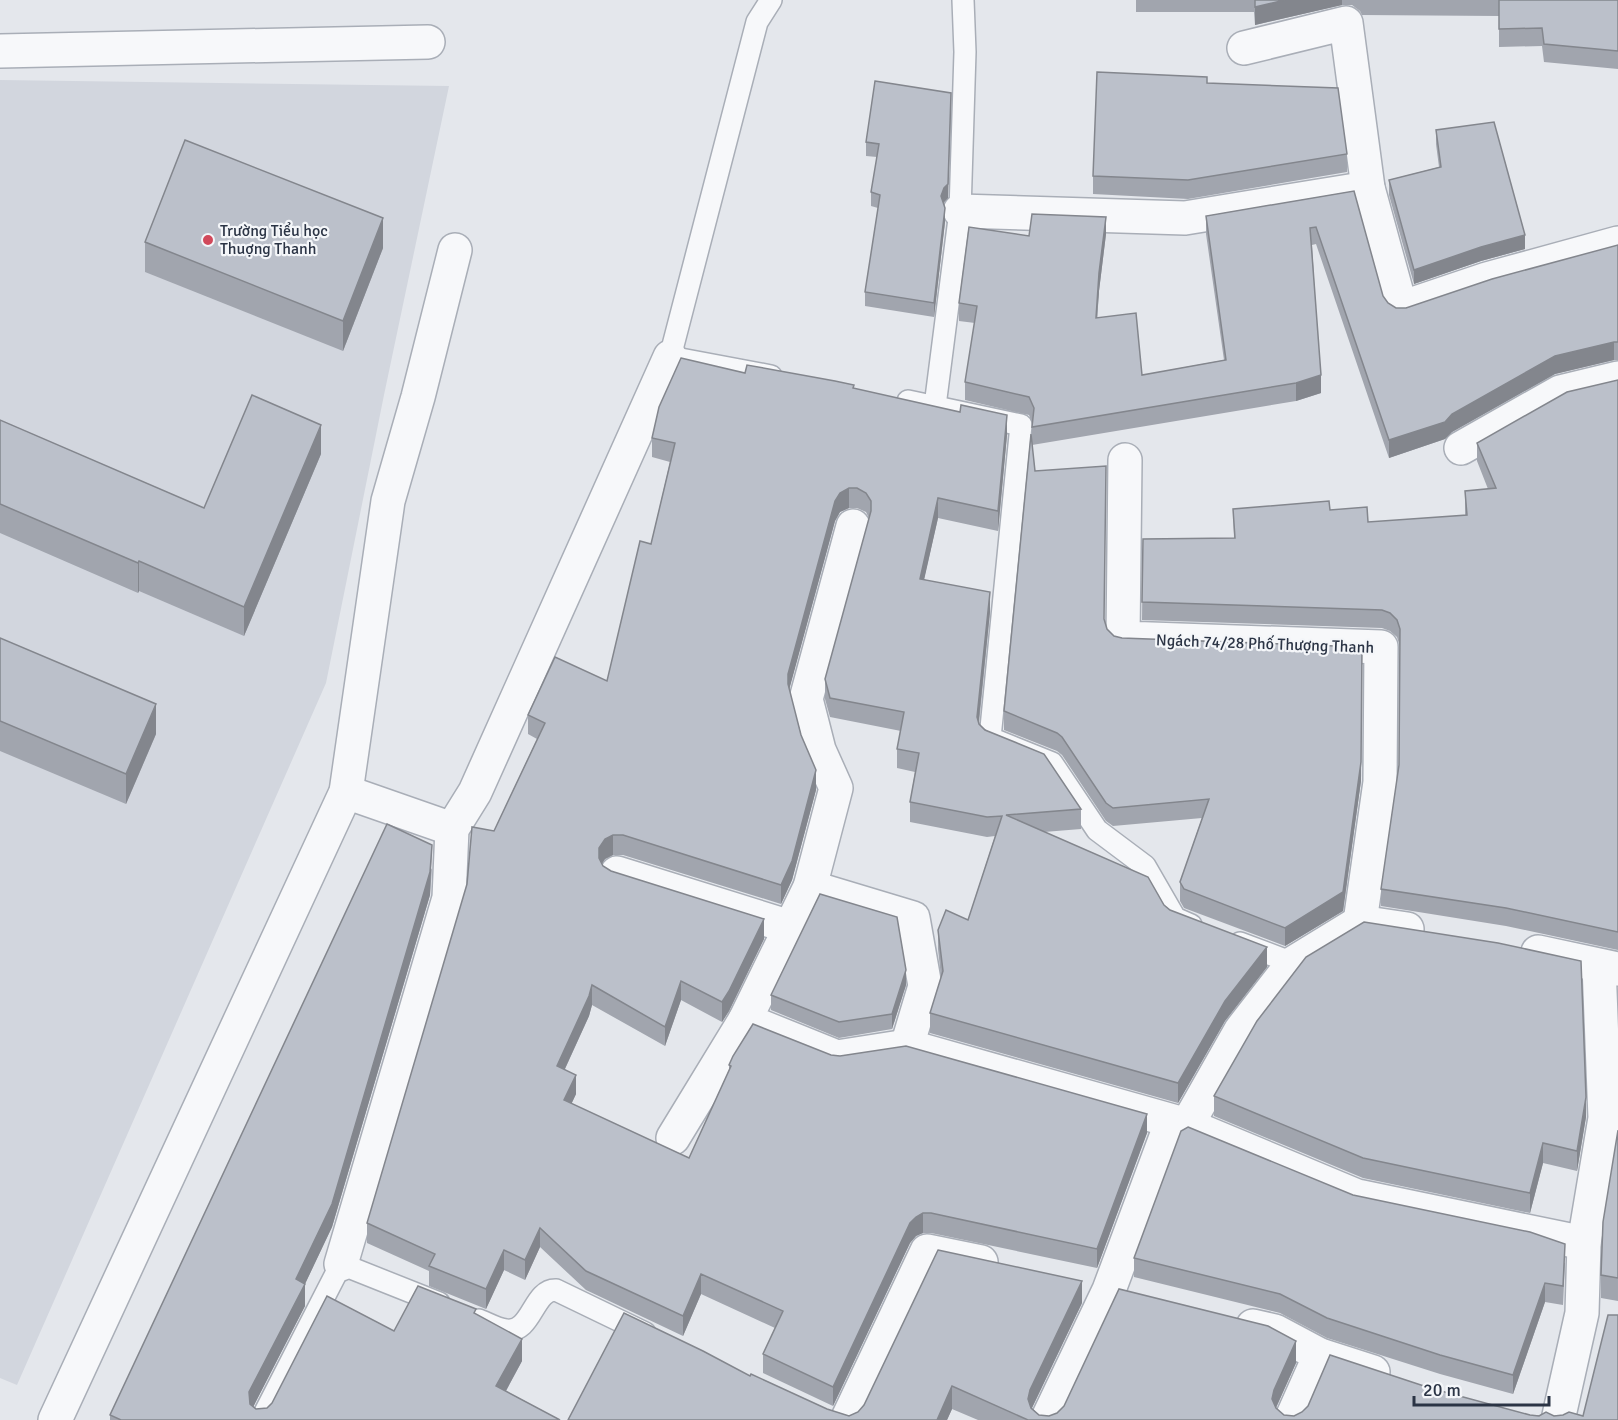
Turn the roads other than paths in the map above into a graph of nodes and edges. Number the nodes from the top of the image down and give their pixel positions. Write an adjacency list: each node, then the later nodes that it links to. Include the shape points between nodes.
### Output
1 (771, 0): 10 (lane, via 757,22)
2 (963, 0): 7 (lane)
3 (428, 42): 5 (street)
4 (1244, 48): 6 (street, via 1346,23)
5 (0, 51)
6 (1368, 188): 7 (street, via 1185,218); 8 (street, via 1401,308 1487,279)
7 (960, 211): 14 (lane)
8 (1618, 243)
9 (455, 250): 18 (street, via 388,501)
10 (670, 357): 11 (lane); 19 (street, via 475,792)
11 (785, 378)
12 (1618, 378): 15 (street, via 1560,392)
13 (889, 398): 14 (lane)
14 (935, 406): 26 (lane, via 1021,425 990,738 1052,763 1097,830 1145,866 1175,918)
15 (1461, 448)
16 (1125, 460): 22 (street, Ngách 74/28 Phố Thượng Thanh, via 1123,638 1381,647 1380,782)
17 (854, 526): 21 (street, via 806,699 819,750 836,788)
18 (346, 792): 19 (street); 42 (street)
19 (452, 830): 33 (street, via 449,898)
20 (617, 873): 23 (street)
21 (810, 887): 23 (street); 29 (street, via 913,918 925,986)
22 (1360, 922): 24 (street); 26 (street)
23 (790, 927): 28 (street)
24 (1431, 933)
25 (1513, 946): 27 (street)
26 (1293, 963): 30 (street, via 1241,1030)
27 (1608, 968): 32 (street, via 1605,1118)
28 (745, 1020): 29 (street, via 837,1058); 31 (street)
29 (907, 1046): 30 (street)
30 (1187, 1125): 32 (street, via 1357,1196); 36 (street, via 1166,1137)
31 (674, 1138)
32 (1584, 1243): 47 (street, via 1596,1315)
33 (340, 1264): 39 (lane, via 505,1330 518,1328 545,1294 556,1290); 43 (lane)
34 (1007, 1268): 44 (street, via 927,1251)
35 (1075, 1283): 36 (street)
36 (1109, 1290): 37 (street); 45 (street)
37 (1143, 1299)
38 (1220, 1318): 40 (street, via 1275,1331)
39 (664, 1342)
40 (1320, 1355): 41 (street); 46 (street)
41 (1404, 1382)
42 (55, 1420)
43 (261, 1420)
44 (847, 1420)
45 (1047, 1420)
46 (1291, 1420)
47 (1558, 1420)

